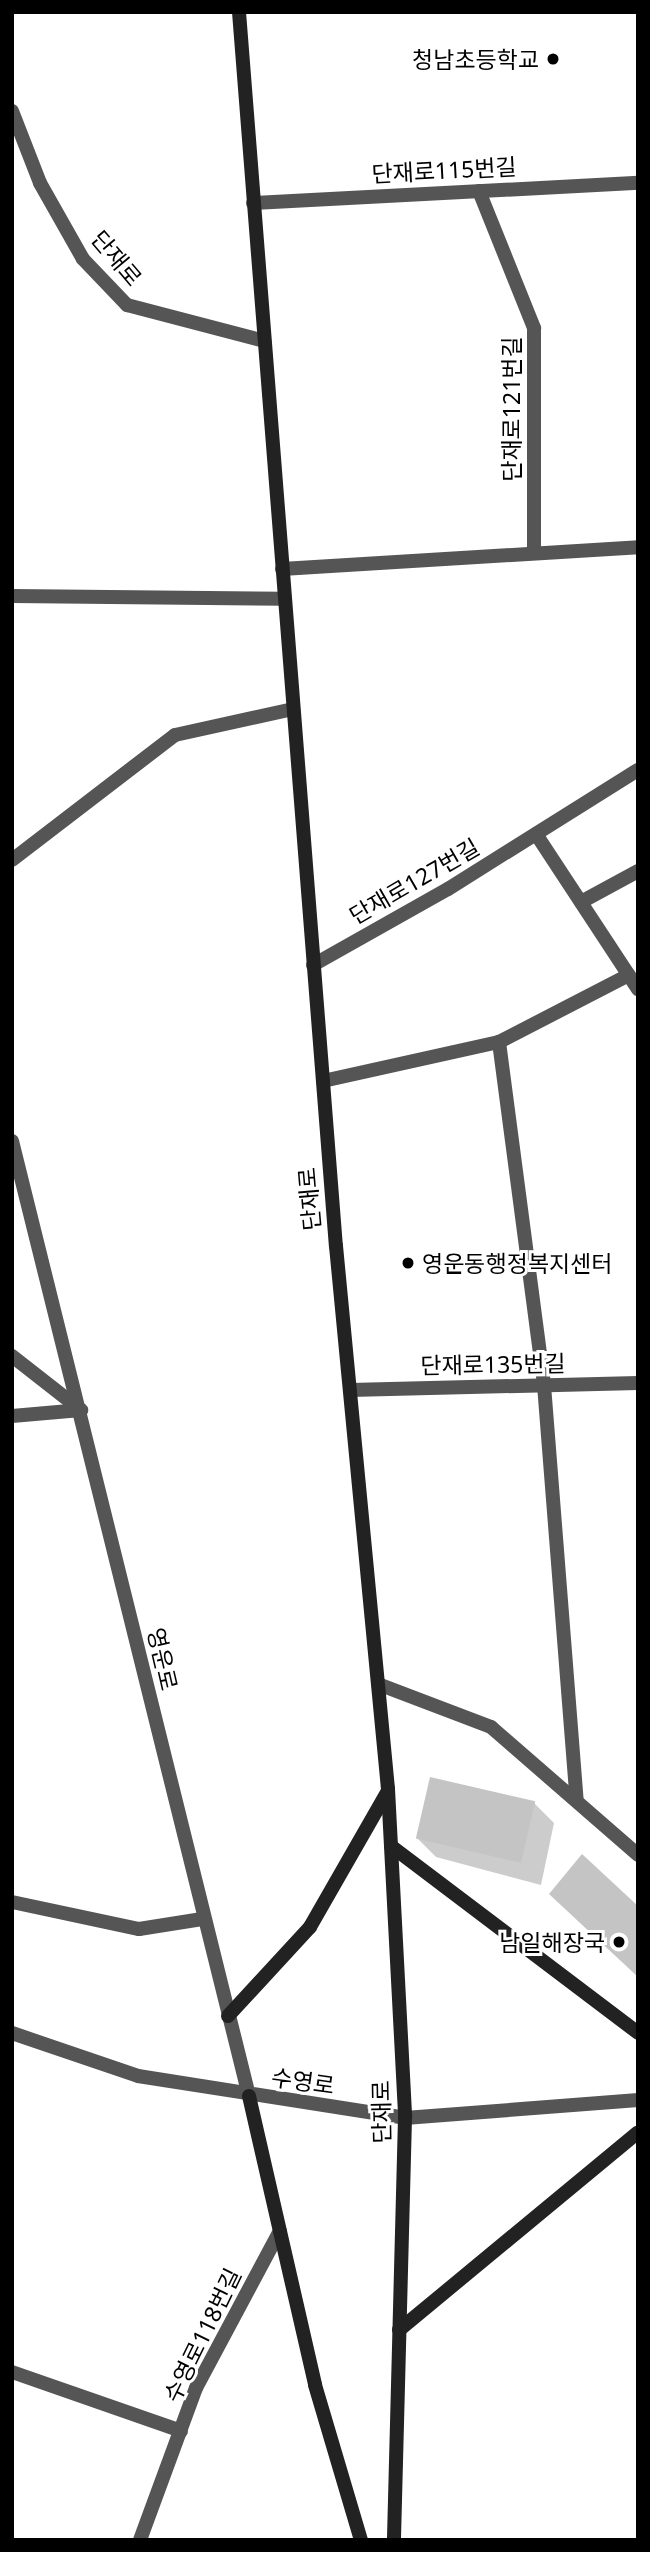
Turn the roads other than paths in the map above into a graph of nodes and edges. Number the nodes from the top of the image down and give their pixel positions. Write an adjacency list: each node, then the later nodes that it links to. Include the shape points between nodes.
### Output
1 (239, 12): 5 (street, 단재로)
2 (12, 111): 6 (street, 단재로, via 40,183 83,259 127,305)
3 (638, 183): 4 (street, 단재로115번길)
4 (479, 191): 5 (street, 단재로115번길); 8 (street, 단재로121번길, via 534,328)
5 (253, 203): 6 (street, 단재로)
6 (264, 341): 9 (street, 단재로)
7 (638, 547): 8 (street)
8 (534, 553): 9 (street)
9 (282, 569): 11 (street, 단재로)
10 (12, 596): 11 (street)
11 (284, 599): 12 (street, 단재로)
12 (293, 709): 15 (street, via 175,735); 18 (street, 단재로)
13 (638, 770): 14 (street, 단재로127번길)
14 (536, 834): 17 (street); 18 (street, 단재로127번길)
15 (12, 860)
16 (638, 871): 17 (street)
17 (580, 902): 19 (street)
18 (313, 965): 22 (street, 단재로)
19 (629, 975): 20 (street); 21 (street)
20 (638, 989)
21 (499, 1042): 22 (street); 26 (street)
22 (323, 1081): 27 (street, 단재로)
23 (12, 1141): 28 (street, 영운로)
24 (12, 1356): 28 (street)
25 (638, 1383): 26 (street, 단재로135번길)
26 (544, 1385): 27 (street, 단재로135번길); 32 (street)
27 (350, 1390): 30 (street, 단재로)
28 (81, 1410): 29 (street); 36 (street, 영운로)
29 (12, 1416)
30 (378, 1684): 31 (street, 단재로); 32 (street, via 491,1727)
31 (388, 1789): 33 (street, 단재로); 37 (street, via 310,1927)
32 (577, 1800): 34 (street)
33 (391, 1846): 39 (street); 42 (street, 단재로)
34 (638, 1855)
35 (12, 1902): 36 (street, via 139,1928)
36 (202, 1919): 37 (street, 영운로)
37 (228, 2016): 40 (street, 영운로)
38 (12, 2033): 40 (street, 수영로, via 138,2076)
39 (638, 2033)
40 (249, 2096): 42 (street, 수영로); 44 (street)
41 (638, 2100): 42 (street, 수영로)
42 (405, 2118): 45 (street, 단재로)
43 (638, 2132): 45 (street)
44 (280, 2231): 47 (street, 수영로118번길, via 197,2388); 49 (street, via 315,2385)
45 (398, 2330): 50 (street, 단재로)
46 (12, 2372): 47 (street)
47 (181, 2431): 48 (street, 수영로118번길)
48 (140, 2540)
49 (361, 2540)
50 (394, 2540)

